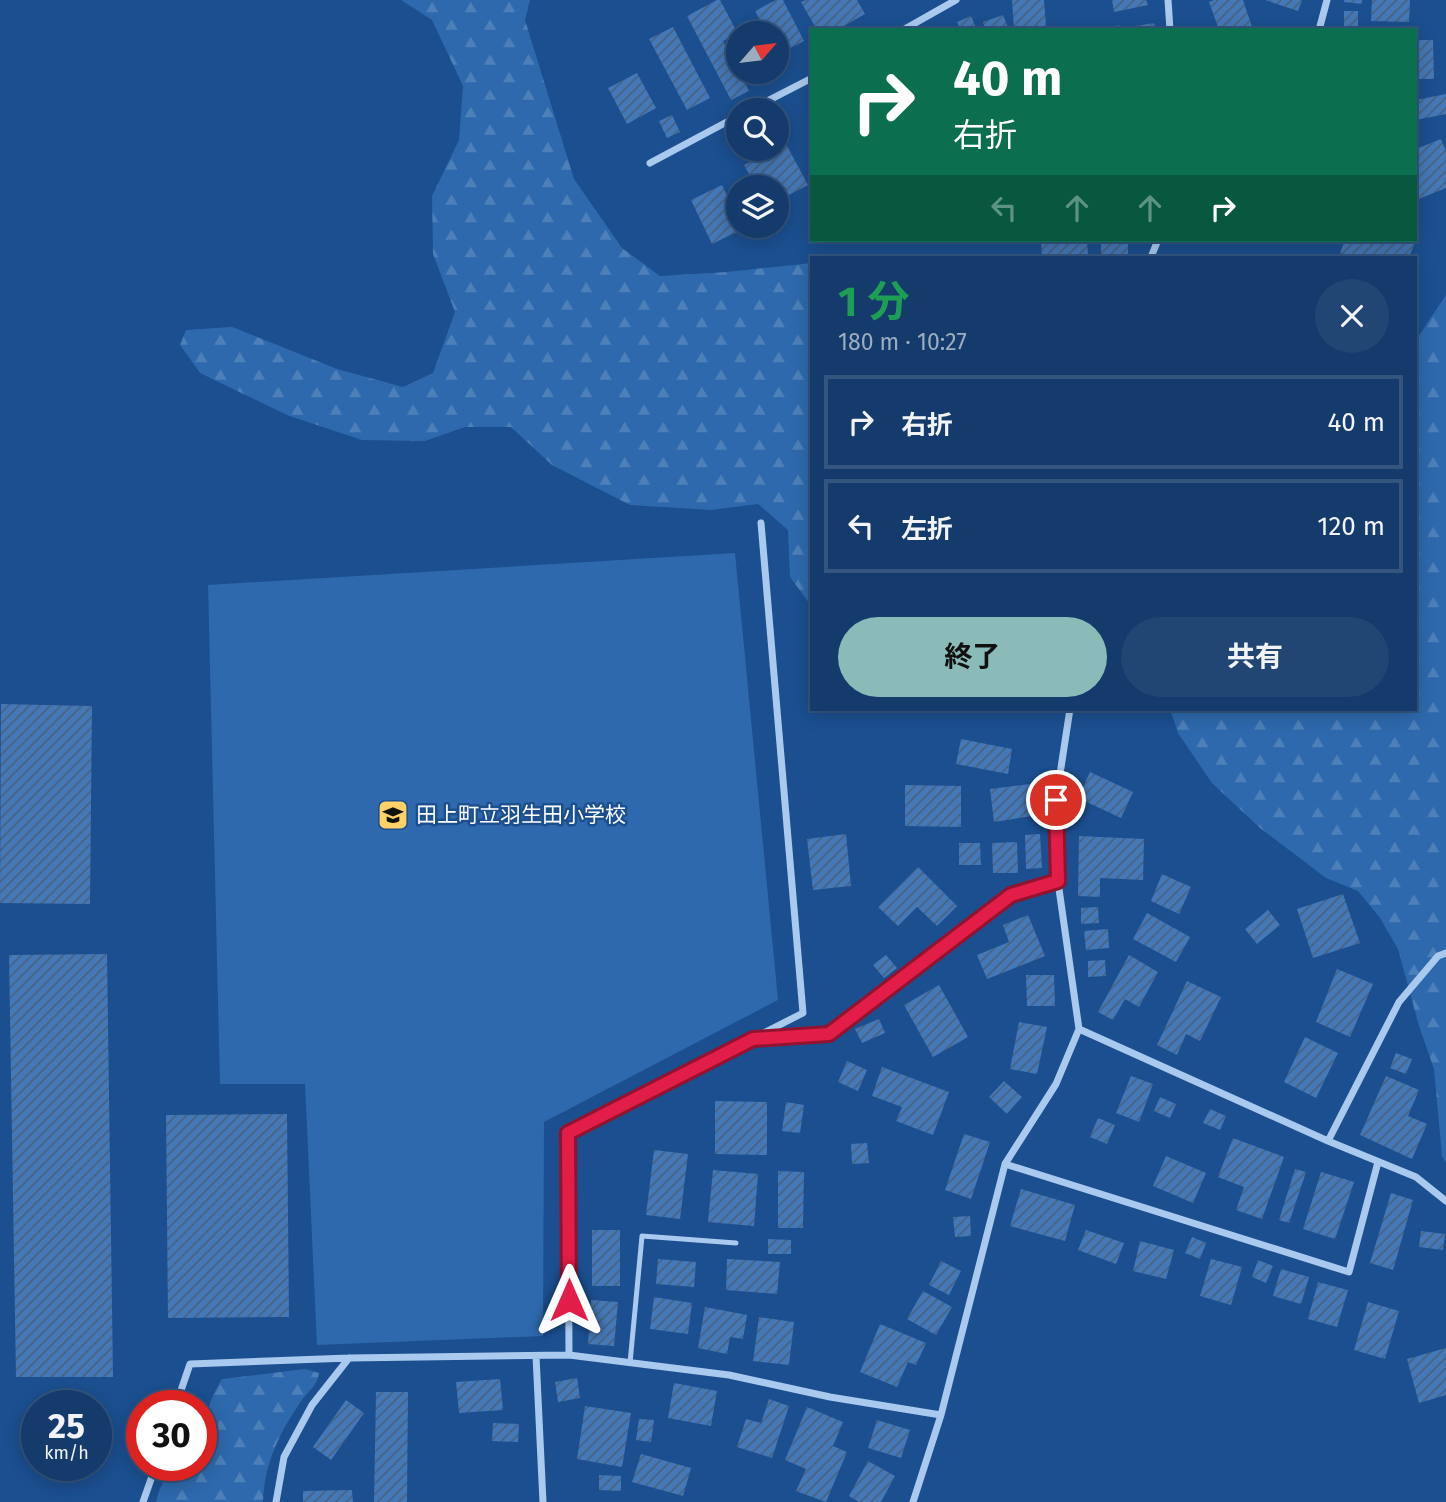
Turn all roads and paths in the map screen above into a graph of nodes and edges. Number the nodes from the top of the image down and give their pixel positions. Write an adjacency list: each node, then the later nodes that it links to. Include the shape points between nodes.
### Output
1 (957, 0): 4 (street)
2 (1168, 0): 5 (street)
3 (1327, 0): 6 (street)
4 (907, 28)
5 (1170, 28)
6 (1320, 28)
7 (810, 79): 8 (street)
8 (773, 98)
9 (726, 122): 10 (street)
10 (650, 163)
11 (761, 523): 16 (street, via 803,1013)
12 (1070, 711): 13 (street, via 1056,800)
13 (1058, 881): 15 (street); 16 (lane, via 1011,895 829,1034)
14 (1446, 953): 17 (street, via 1438,956 1399,1002)
15 (1079, 1029): 17 (street); 19 (street, via 1056,1084)
16 (753, 1039): 22 (street, via 568,1133)
17 (1328, 1142): 18 (street)
18 (1378, 1162): 19 (street, via 1349,1272); 20 (street, via 1416,1177)
19 (1005, 1164): 27 (street)
20 (1446, 1201)
21 (736, 1242): 25 (lane, via 642,1236)
22 (569, 1355): 23 (street); 25 (street)
23 (536, 1356): 24 (street); 31 (street)
24 (349, 1358): 26 (street, via 190,1364); 30 (street, via 312,1405 284,1457)
25 (630, 1363): 27 (street, via 729,1375)
26 (181, 1390)
27 (941, 1415): 32 (street)
28 (150, 1481): 29 (street)
29 (143, 1502)
30 (276, 1502)
31 (543, 1502)
32 (914, 1502)

